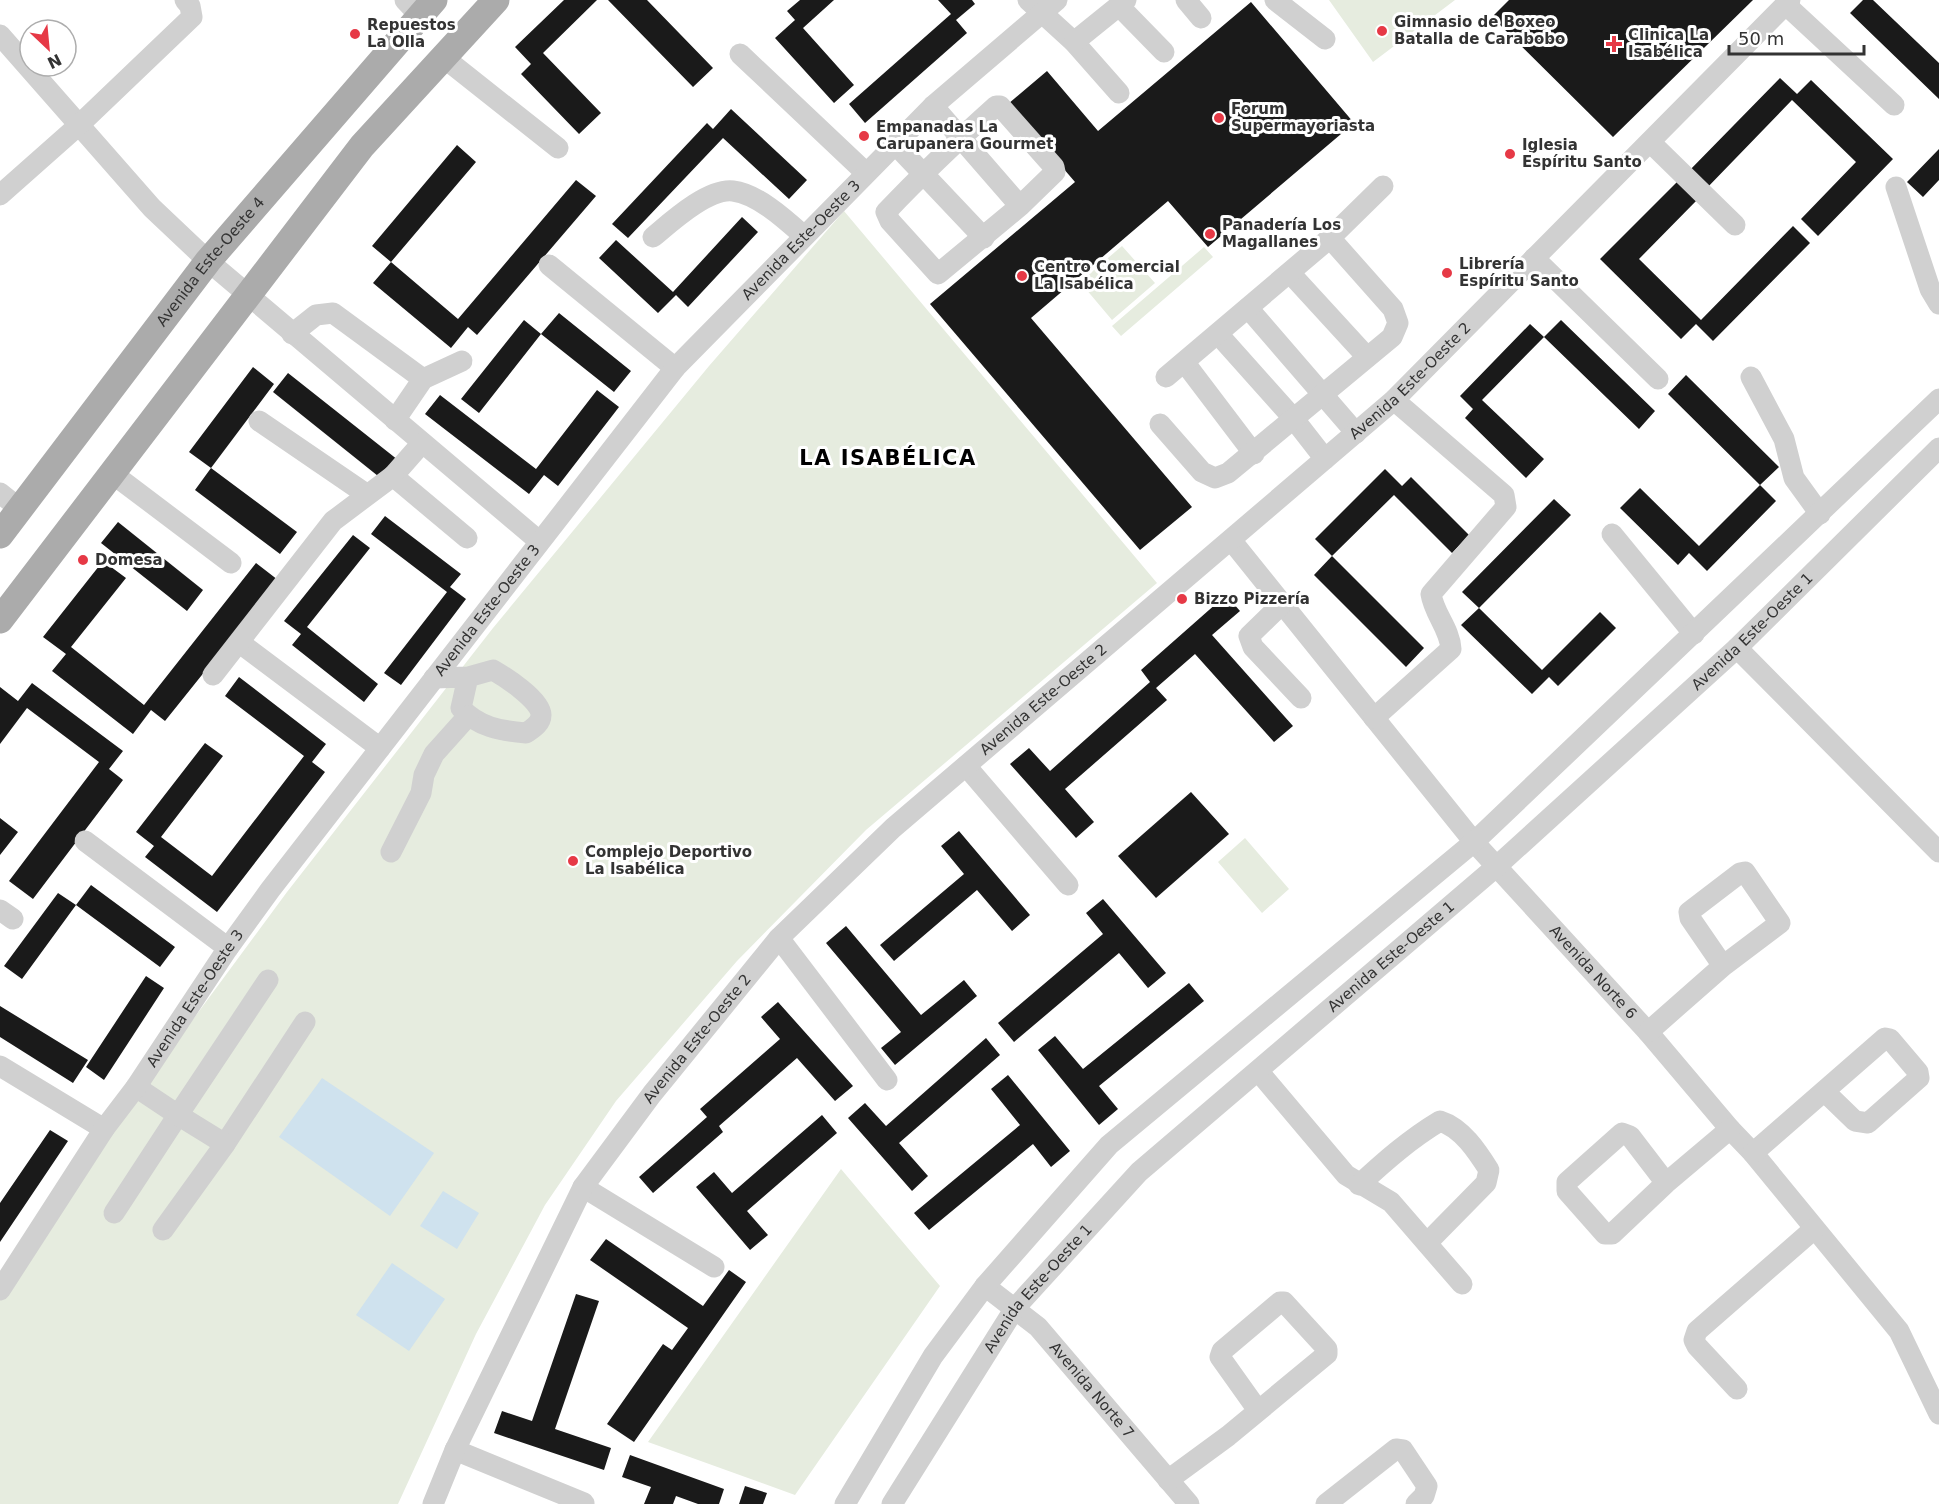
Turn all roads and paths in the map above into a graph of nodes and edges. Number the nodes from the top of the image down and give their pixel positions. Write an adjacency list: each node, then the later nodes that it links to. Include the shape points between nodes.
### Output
1 (185, 0): 19 (street, via 192,17)
2 (496, 0): 15 (main road)
3 (1186, 0): 9 (street)
4 (1275, 0): 11 (street)
5 (1787, 2): 17 (street); 21 (street, Avenida Este-Oeste 2)
6 (1123, 3): 12 (street); 13 (street)
7 (1042, 4): 12 (street); 18 (street, Avenida Este-Oeste 3)
8 (420, 5): 36 (main road, Avenida Este-Oeste 4)
9 (1201, 18)
10 (0, 35): 19 (street)
11 (1324, 39)
12 (1074, 42): 16 (street)
13 (1164, 52)
14 (740, 54): 24 (street)
15 (443, 57): 23 (street); 39 (main road, via 362,146)
16 (1119, 93)
17 (1894, 105)
18 (933, 106): 20 (street); 22 (street, Avenida Este-Oeste 3)
19 (79, 125): 28 (street); 36 (street, via 152,208)
20 (962, 136): 25 (street); 29 (street); 29 (street, via 1000,106 1052,162 1055,172)
21 (1650, 142): 30 (street); 35 (street, Avenida Este-Oeste 2)
22 (895, 144): 24 (street, Avenida Este-Oeste 3); 25 (street)
23 (558, 148)
24 (866, 173): 31 (street, Avenida Este-Oeste 3)
25 (923, 174): 33 (street); 33 (street, via 886,212 938,274)
26 (1383, 186): 34 (street)
27 (1896, 187): 40 (street, via 1930,289)
28 (0, 195)
29 (1020, 206): 33 (street)
30 (1735, 225)
31 (804, 236): 32 (street, via 769,206 733,191 713,195 683,211); 47 (street, Avenida Este-Oeste 3)
32 (653, 237)
33 (984, 238)
34 (1330, 238): 38 (street); 44 (street, via 1393,309 1398,323 1392,337)
35 (1534, 258): 51 (street); 54 (street, Avenida Este-Oeste 2)
36 (208, 261): 39 (street); 67 (main road, Avenida Este-Oeste 4)
37 (549, 265): 47 (street)
38 (1290, 273): 41 (street); 44 (street)
39 (248, 297): 42 (street); 64 (main road)
40 (1939, 304)
41 (1248, 308): 43 (street); 52 (street)
42 (292, 334): 50 (street, via 316,315 333,313); 56 (street)
43 (1218, 334): 46 (street); 55 (street)
44 (1367, 357): 52 (street)
45 (462, 361): 50 (street)
46 (1185, 363): 48 (street); 62 (street)
47 (675, 368): 73 (street, Avenida Este-Oeste 3)
48 (1166, 377)
49 (1751, 377): 68 (street, via 1784,439 1794,478)
50 (423, 379): 56 (street)
51 (1658, 379)
52 (1321, 393): 55 (street); 59 (street)
53 (1939, 399): 68 (street)
54 (1395, 400): 59 (street, Avenida Este-Oeste 2); 85 (street, via 1504,495 1506,507 1431,594 1451,649)
55 (1293, 418): 62 (street); 63 (street)
56 (395, 420): 60 (street)
57 (259, 421): 66 (street)
58 (1160, 423): 62 (street, via 1202,472 1215,478)
59 (1356, 433): 63 (street, Avenida Este-Oeste 2)
60 (422, 443): 65 (street); 73 (street)
61 (1939, 448): 79 (street, Avenida Este-Oeste 1)
62 (1254, 454)
63 (1325, 459): 72 (street, Avenida Este-Oeste 2)
64 (113, 474): 74 (street); 76 (main road)
65 (393, 476): 66 (street); 71 (street)
66 (366, 494): 78 (street, via 333,521)
67 (10, 501): 70 (main road, Avenida Este-Oeste 4)
68 (1820, 514): 77 (street)
69 (1612, 534): 77 (street)
70 (0, 535)
71 (467, 538)
72 (1231, 540): 75 (street, Avenida Norte 6); 87 (street, Avenida Este-Oeste 2)
73 (539, 541): 82 (street, Avenida Este-Oeste 3)
74 (231, 563)
75 (1282, 603): 83 (street, via 1249,636 1253,647); 85 (street, Avenida Norte 6)
76 (0, 620)
77 (1694, 634): 89 (street)
78 (240, 643): 80 (street); 86 (street)
79 (1737, 648): 91 (street); 92 (street, Avenida Este-Oeste 1)
80 (213, 675)
81 (468, 677): 82 (street); 84 (street, via 460,708); 84 (street, via 493,670 526,694 538,706 541,716 526,733 498,731)
82 (434, 678): 86 (street, Avenida Este-Oeste 3)
83 (1301, 698)
84 (468, 716): 90 (street, via 434,754 421,793)
85 (1374, 718): 89 (street, Avenida Norte 6)
86 (380, 748): 95 (street, Avenida Este-Oeste 3)
87 (966, 766): 93 (street); 94 (street, Avenida Este-Oeste 2, via 892,828)
88 (85, 841): 95 (street)
89 (1474, 842): 92 (street, Avenida Norte 6); 119 (street, via 1109,1145)
90 (391, 852)
91 (1939, 852)
92 (1497, 866): 99 (street, Avenida Norte 6); 101 (street, Avenida Este-Oeste 1)
93 (1068, 885)
94 (779, 938): 102 (street); 112 (street, Avenida Este-Oeste 2, via 652,1094)
95 (228, 948): 103 (street, Avenida Este-Oeste 3)
96 (1723, 966): 96 (street, via 1780,923 1745,872 1689,912); 99 (street)
97 (268, 980): 105 (street)
98 (305, 1022): 108 (street)
99 (1648, 1032): 107 (street, Avenida Norte 6)
100 (0, 1065): 106 (street)
101 (1259, 1072): 111 (street, via 1346,1175); 121 (street, Avenida Este-Oeste 1, via 1139,1172)
102 (887, 1080)
103 (136, 1087): 105 (street); 106 (street, Avenida Este-Oeste 3)
104 (1824, 1090): 109 (street)
105 (178, 1115): 108 (street); 113 (street)
106 (104, 1129): 120 (street, Avenida Este-Oeste 3)
107 (1730, 1129): 109 (street, Avenida Norte 6); 110 (street)
108 (225, 1144): 115 (street)
109 (1754, 1153): 114 (street, Avenida Norte 6)
110 (1666, 1183): 110 (street, via 1612,1234 1605,1234 1567,1191 1567,1182 1622,1133 1630,1136)
111 (1359, 1185): 116 (street, via 1391,1202); 116 (street, via 1420,1133 1440,1121 1451,1124 1489,1170 1485,1183)
112 (583, 1187): 117 (street); 125 (street, Avenida Este-Oeste 2)
113 (114, 1213)
114 (1814, 1229): 122 (street, via 1697,1331 1697,1346); 124 (street, Avenida Norte 6, via 1899,1331)
115 (163, 1230)
116 (1426, 1243): 118 (street)
117 (714, 1267)
118 (1461, 1284)
119 (985, 1286): 121 (street, Avenida Norte 7); 130 (street, via 933,1356)
120 (0, 1290)
121 (1015, 1308): 126 (street, Avenida Norte 7, via 1038,1327); 131 (street, Avenida Este-Oeste 1)
122 (1737, 1389)
123 (1257, 1409): 123 (street, via 1327,1354 1327,1349 1284,1302 1222,1351 1220,1357); 126 (street, via 1228,1436)
124 (1939, 1414)
125 (455, 1450): 128 (street); 129 (street, Avenida Este-Oeste 2)
126 (1168, 1480): 132 (street, Avenida Norte 7)
127 (1332, 1502): 133 (street, via 1396,1449 1403,1450 1427,1486)
128 (584, 1503)
129 (433, 1504)
130 (845, 1504)
131 (892, 1504)
132 (1188, 1504)
133 (1416, 1504)

